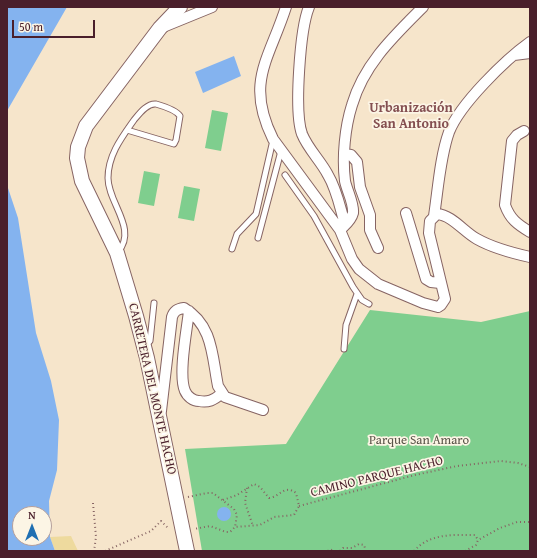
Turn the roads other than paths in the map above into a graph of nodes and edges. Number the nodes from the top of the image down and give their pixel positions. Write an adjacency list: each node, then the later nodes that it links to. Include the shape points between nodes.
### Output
1 (180, 7): 6 (main road, CARRETERA DEL MONTE HACHO)
2 (212, 7): 6 (street)
3 (286, 7): 12 (street, via 260,80 261,109)
4 (310, 7): 20 (street, via 302,33 298,111 300,126 303,136 328,175)
5 (423, 7): 14 (street, via 381,50 362,80 348,118)
6 (160, 28): 25 (main road, CARRETERA DEL MONTE HACHO, via 86,126 78,147 78,169 82,181)
7 (530, 42): 9 (street)
8 (530, 53): 9 (street)
9 (514, 55): 19 (street, via 478,92 453,124 446,146)
10 (127, 130): 10 (lane, via 139,114 152,104 177,112 180,116 174,144); 25 (lane, via 119,141 109,168 111,198 126,230 126,239)
11 (524, 130): 21 (street, via 512,141 505,205 515,222)
12 (273, 139): 13 (street); 24 (lane, via 256,214 237,234)
13 (281, 151): 16 (street); 22 (lane)
14 (345, 154): 20 (street, via 346,183 353,209 351,218); 23 (street, via 351,155 357,162 360,187 370,215 370,230)
15 (285, 175): 18 (lane)
16 (325, 208): 18 (lane); 20 (street)
17 (406, 213): 27 (street, via 426,279)
18 (314, 216): 28 (lane)
19 (434, 216): 26 (street, via 445,216 476,239 491,246); 27 (street, via 430,221 429,233)
20 (342, 227): 27 (street, via 352,259 368,278 378,284 438,307 445,299)
21 (530, 232)
22 (258, 238)
23 (378, 248)
24 (232, 249)
25 (117, 253): 32 (main road, CARRETERA DEL MONTE HACHO)
26 (530, 257)
27 (440, 283)
28 (357, 294): 30 (lane); 33 (lane, via 346,325)
29 (154, 303): 32 (lane, via 150,341)
30 (369, 304)
31 (189, 311): 34 (street, via 207,331); 34 (street, via 184,355 185,392 197,401 206,402); 36 (street, via 178,308 172,317)
32 (144, 347): 36 (main road, CARRETERA DEL MONTE HACHO)
33 (344, 349)
34 (221, 394): 35 (street)
35 (263, 410)
36 (160, 419): 37 (main road, CARRETERA DEL MONTE HACHO)
37 (187, 551)

